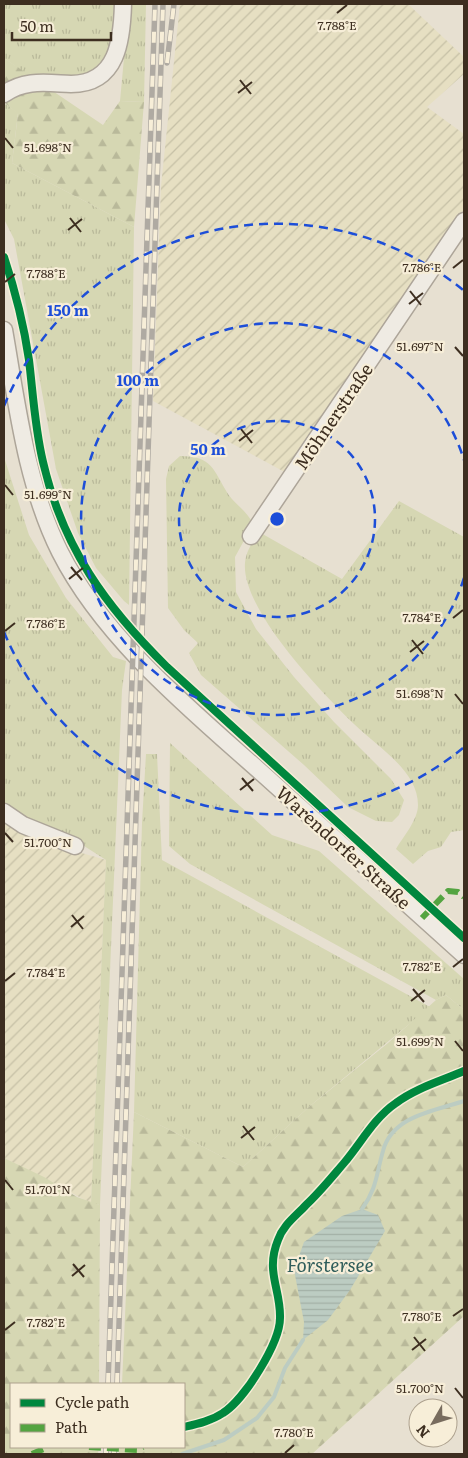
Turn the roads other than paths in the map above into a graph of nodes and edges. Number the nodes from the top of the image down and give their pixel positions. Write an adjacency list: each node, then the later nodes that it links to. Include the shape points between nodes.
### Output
1 (123, 4): 2 (street, via 119,48 105,70 94,78 74,84 31,82)
2 (4, 94)
3 (464, 221): 5 (street, Möhnerstraße)
4 (4, 330): 8 (street, Warendorfer Straße, via 32,477 60,552 85,595 112,631 139,659)
5 (251, 536)
6 (4, 812): 7 (street, via 23,825)
7 (75, 846)
8 (464, 955)

